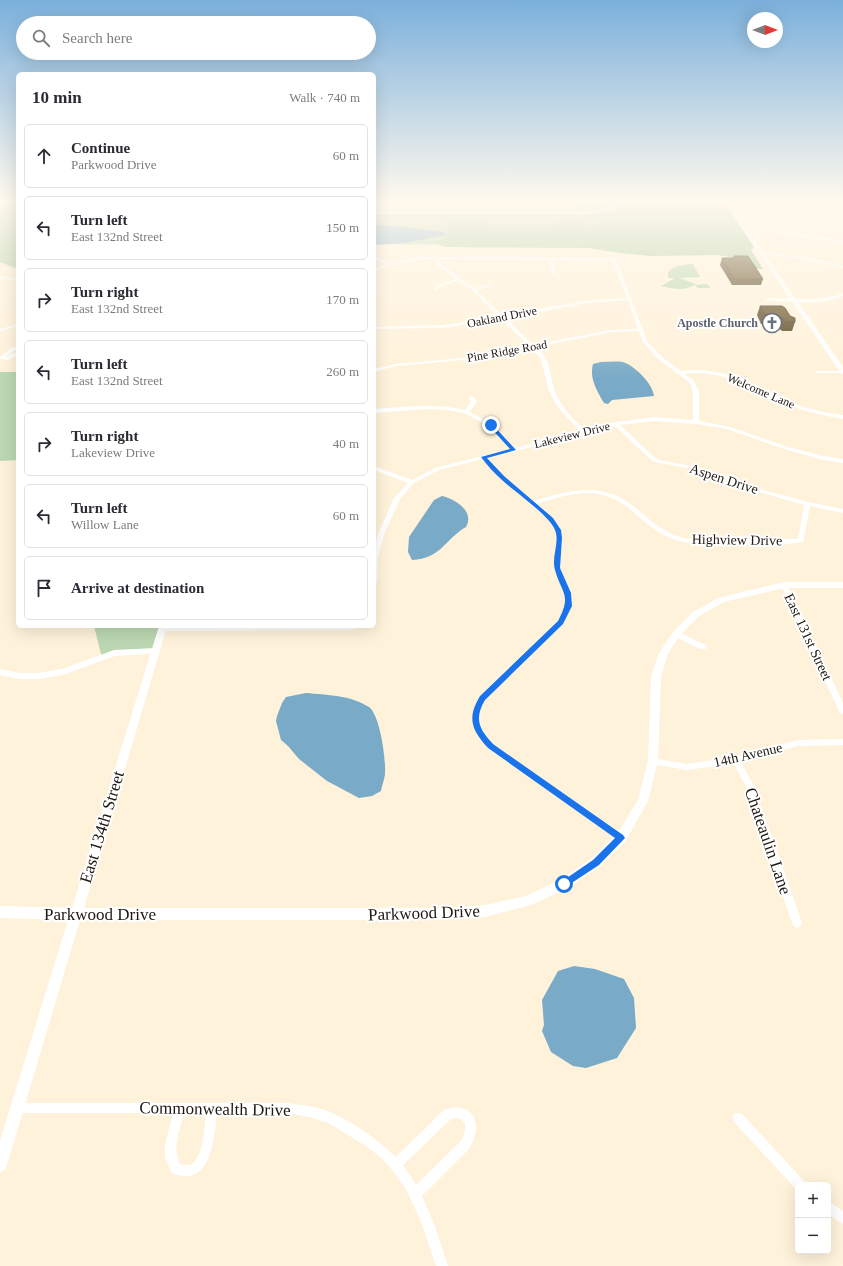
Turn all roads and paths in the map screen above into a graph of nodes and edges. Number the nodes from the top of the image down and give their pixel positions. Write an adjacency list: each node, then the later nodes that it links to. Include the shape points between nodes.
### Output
1 (380, 260): 8 (street)
2 (409, 260): 8 (street)
3 (437, 260): 15 (street, via 438,265)
4 (551, 260): 13 (street)
5 (614, 260): 21 (street)
6 (767, 260): 23 (street)
7 (815, 260): 11 (street)
8 (388, 264): 10 (street)
9 (376, 265): 10 (street)
10 (380, 267): 12 (street)
11 (843, 267)
12 (376, 269)
13 (554, 273)
14 (0, 277): 16 (street)
15 (459, 279): 18 (street); 19 (street)
16 (16, 280)
17 (490, 285): 19 (street)
18 (435, 289)
19 (473, 289): 24 (street)
20 (842, 297): 23 (street)
21 (629, 299): 24 (street, Oakland Drive, via 611,298 566,304); 28 (street)
22 (766, 299): 23 (street)
23 (794, 300): 35 (street)
24 (503, 317): 26 (street, Oakland Drive, via 438,327); 29 (street)
25 (16, 326): 27 (street)
26 (376, 328)
27 (0, 330)
28 (640, 330): 29 (street, Pine Ridge Road, via 611,331); 36 (street, via 652,350)
29 (534, 347): 32 (street, Pine Ridge Road, via 474,358 396,365); 44 (street, via 545,361 556,400)
30 (16, 348): 31 (street, via 2,358 8,359)
31 (16, 354)
32 (376, 370)
33 (732, 372): 37 (street)
34 (818, 372): 35 (street)
35 (843, 372)
36 (680, 373): 37 (street, Welcome Lane, via 702,370); 42 (street, via 691,381 696,391)
37 (726, 376): 41 (street, Welcome Lane, via 806,410)
38 (472, 398): 40 (street, via 474,402)
39 (376, 411): 40 (street, via 430,407)
40 (466, 412): 45 (street, via 491,425)
41 (843, 417)
42 (696, 422): 43 (street, Lakeview Drive, via 654,419); 47 (street, Lakeview Drive, via 728,428 823,458)
43 (616, 424): 44 (street, Lakeview Drive); 51 (street, Aspen Drive, via 657,461 704,470 761,491)
44 (584, 432): 45 (street, Lakeview Drive)
45 (514, 450): 46 (street, Lakeview Drive)
46 (484, 457): 49 (street, Lakeview Drive, via 437,469); 50 (street)
47 (843, 460)
48 (376, 469): 49 (street)
49 (412, 482): 53 (street, Lakeview Drive, via 397,498 381,534)
50 (532, 503): 51 (street, Highview Drive, via 576,492 602,493 625,502 651,526 663,533 701,542 801,541); 65 (street, via 551,519 558,530 557,568 568,593 569,606 560,622 482,698 476,709 475,722 480,735 490,746)
51 (807, 504): 52 (street, Aspen Drive)
52 (843, 511)
53 (376, 553)
54 (784, 585): 55 (street, Parkwood Drive); 57 (street, Parkwood Drive, via 721,600 696,614); 61 (street, East 131st Street)
55 (843, 585)
56 (163, 628): 59 (street, East 134th Street)
57 (676, 634): 58 (street); 64 (street, Parkwood Drive, via 664,653 656,676)
58 (703, 647)
59 (156, 651): 60 (street, via 114,653 63,672 39,676); 67 (street, East 134th Street)
60 (0, 672)
61 (843, 711)
62 (843, 742): 63 (street, 14th Avenue, via 797,743)
63 (736, 760): 64 (street, 14th Avenue, via 686,767); 68 (street, Chateaulin Lane, via 750,786)
64 (653, 761): 65 (street, Parkwood Drive, via 643,801)
65 (621, 838): 67 (street, Parkwood Drive, via 596,862 564,884 527,901 485,912)
66 (0, 912): 67 (street, Parkwood Drive)
67 (76, 914): 69 (street, East 134th Street)
68 (797, 923)
69 (17, 1108): 70 (street, Commonwealth Drive); 73 (street, East 134th Street)
70 (180, 1108): 71 (street, Commonwealth Drive); 71 (street, via 171,1158 176,1169 184,1172 195,1170 204,1160)
71 (212, 1108): 74 (street, Commonwealth Drive, via 288,1108 325,1115 369,1139)
72 (738, 1118): 75 (street)
73 (0, 1165)
74 (395, 1165): 76 (street, Commonwealth Drive); 76 (street, via 448,1114 463,1113 469,1119 470,1136 466,1144)
75 (797, 1182)
76 (416, 1194): 79 (street, Commonwealth Drive)
77 (831, 1210): 78 (street)
78 (843, 1218)
79 (442, 1266)

